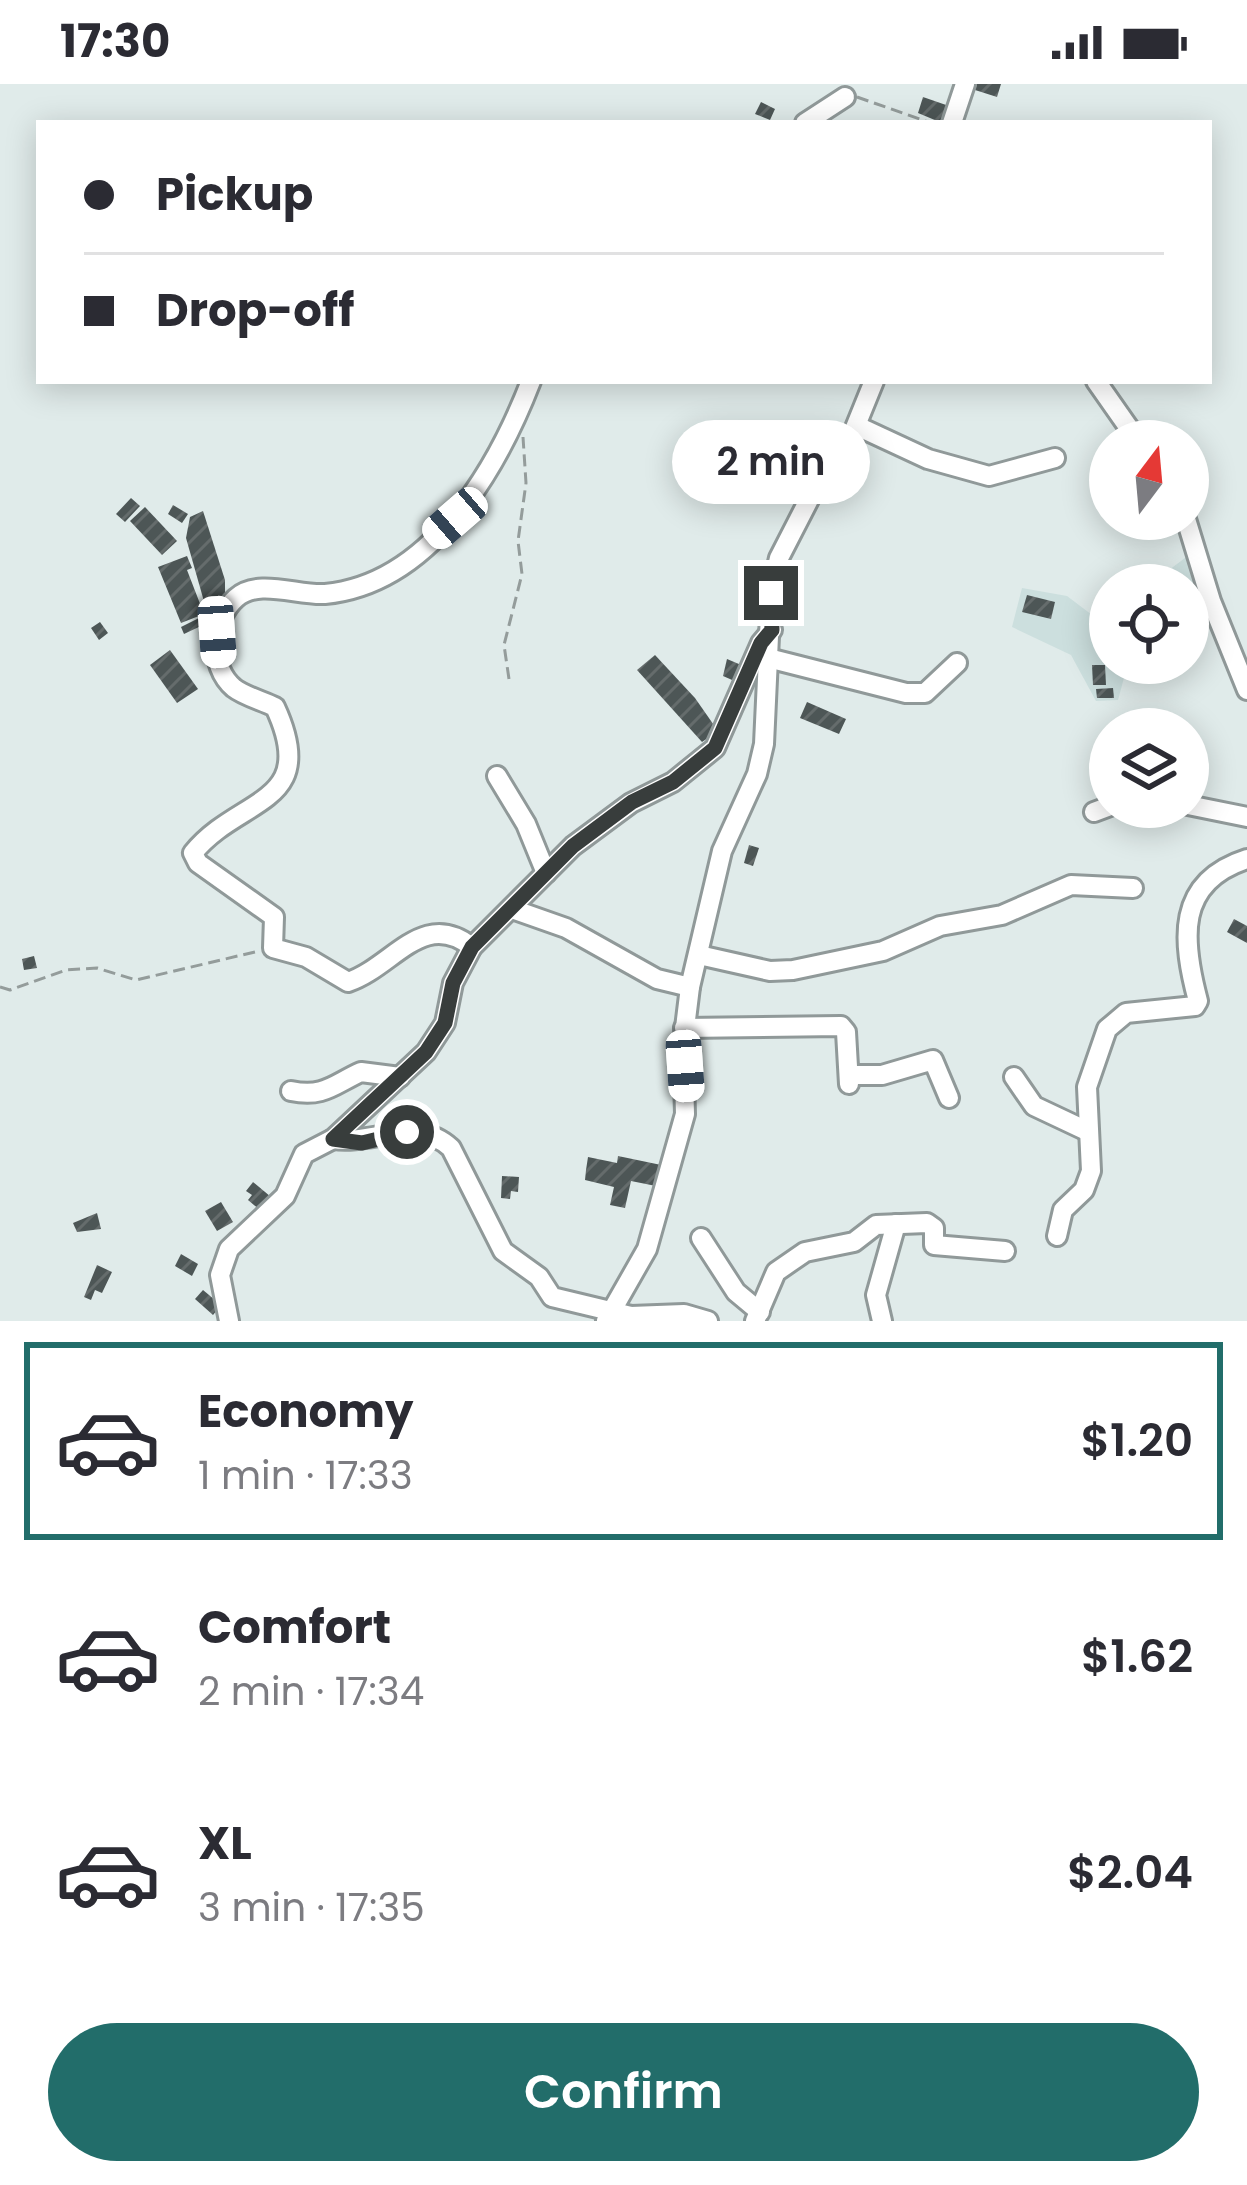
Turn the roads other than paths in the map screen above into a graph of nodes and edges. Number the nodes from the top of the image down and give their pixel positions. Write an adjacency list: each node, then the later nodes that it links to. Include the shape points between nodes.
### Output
1 (965, 84): 4 (street)
2 (845, 97): 3 (street)
3 (810, 120)
4 (953, 120)
5 (529, 384): 23 (street, via 486,478 413,553 376,579 326,594 256,588 220,617 219,668 234,689 275,707 287,770 274,796 193,853 274,917 273,948 349,982 423,934 448,934)
6 (873, 384): 9 (street)
7 (1098, 384): 8 (street)
8 (1123, 420)
9 (857, 426): 10 (street, via 989,476); 12 (street, via 779,559)
10 (1055, 458)
11 (1192, 540): 15 (street)
12 (772, 630): 13 (street); 20 (street, via 715,748)
13 (772, 659): 14 (street, via 906,693 925,692); 24 (street, via 758,774 722,851)
14 (957, 663)
15 (1247, 690)
16 (496, 776): 20 (street)
17 (1209, 809): 18 (street)
18 (1247, 817)
19 (1247, 859): 31 (street, via 1212,875 1189,916 1184,942 1195,1006 1126,1012 1107,1029 1087,1087)
20 (546, 873): 22 (street)
21 (1133, 888): 24 (street, via 1071,885 1002,915 793,970)
22 (512, 909): 23 (street); 25 (street)
23 (472, 947): 27 (street, via 445,1023)
24 (699, 955): 25 (street)
25 (690, 987): 26 (street)
26 (684, 1028): 30 (street, via 841,1026 849,1080 933,1060); 37 (street, via 687,1102 675,1157 635,1279)
27 (400, 1077): 29 (street, via 361,1072 313,1096); 32 (street)
28 (1014, 1077): 31 (street, via 1034,1106)
29 (291, 1090)
30 (949, 1098)
31 (1087, 1131): 34 (street, via 1091,1171 1063,1210)
32 (333, 1139): 37 (street, via 362,1143 407,1132 440,1138 503,1251 539,1277 552,1298); 39 (street, via 304,1154 285,1196 229,1249 220,1275)
33 (896, 1224): 36 (street, via 933,1225 938,1247); 38 (street, via 786,1262); 41 (street, via 876,1295)
34 (1057, 1236)
35 (701, 1238): 38 (street)
36 (1005, 1251)
37 (609, 1314): 40 (street)
38 (758, 1317)
39 (229, 1321)
40 (708, 1321)
41 (882, 1321)

